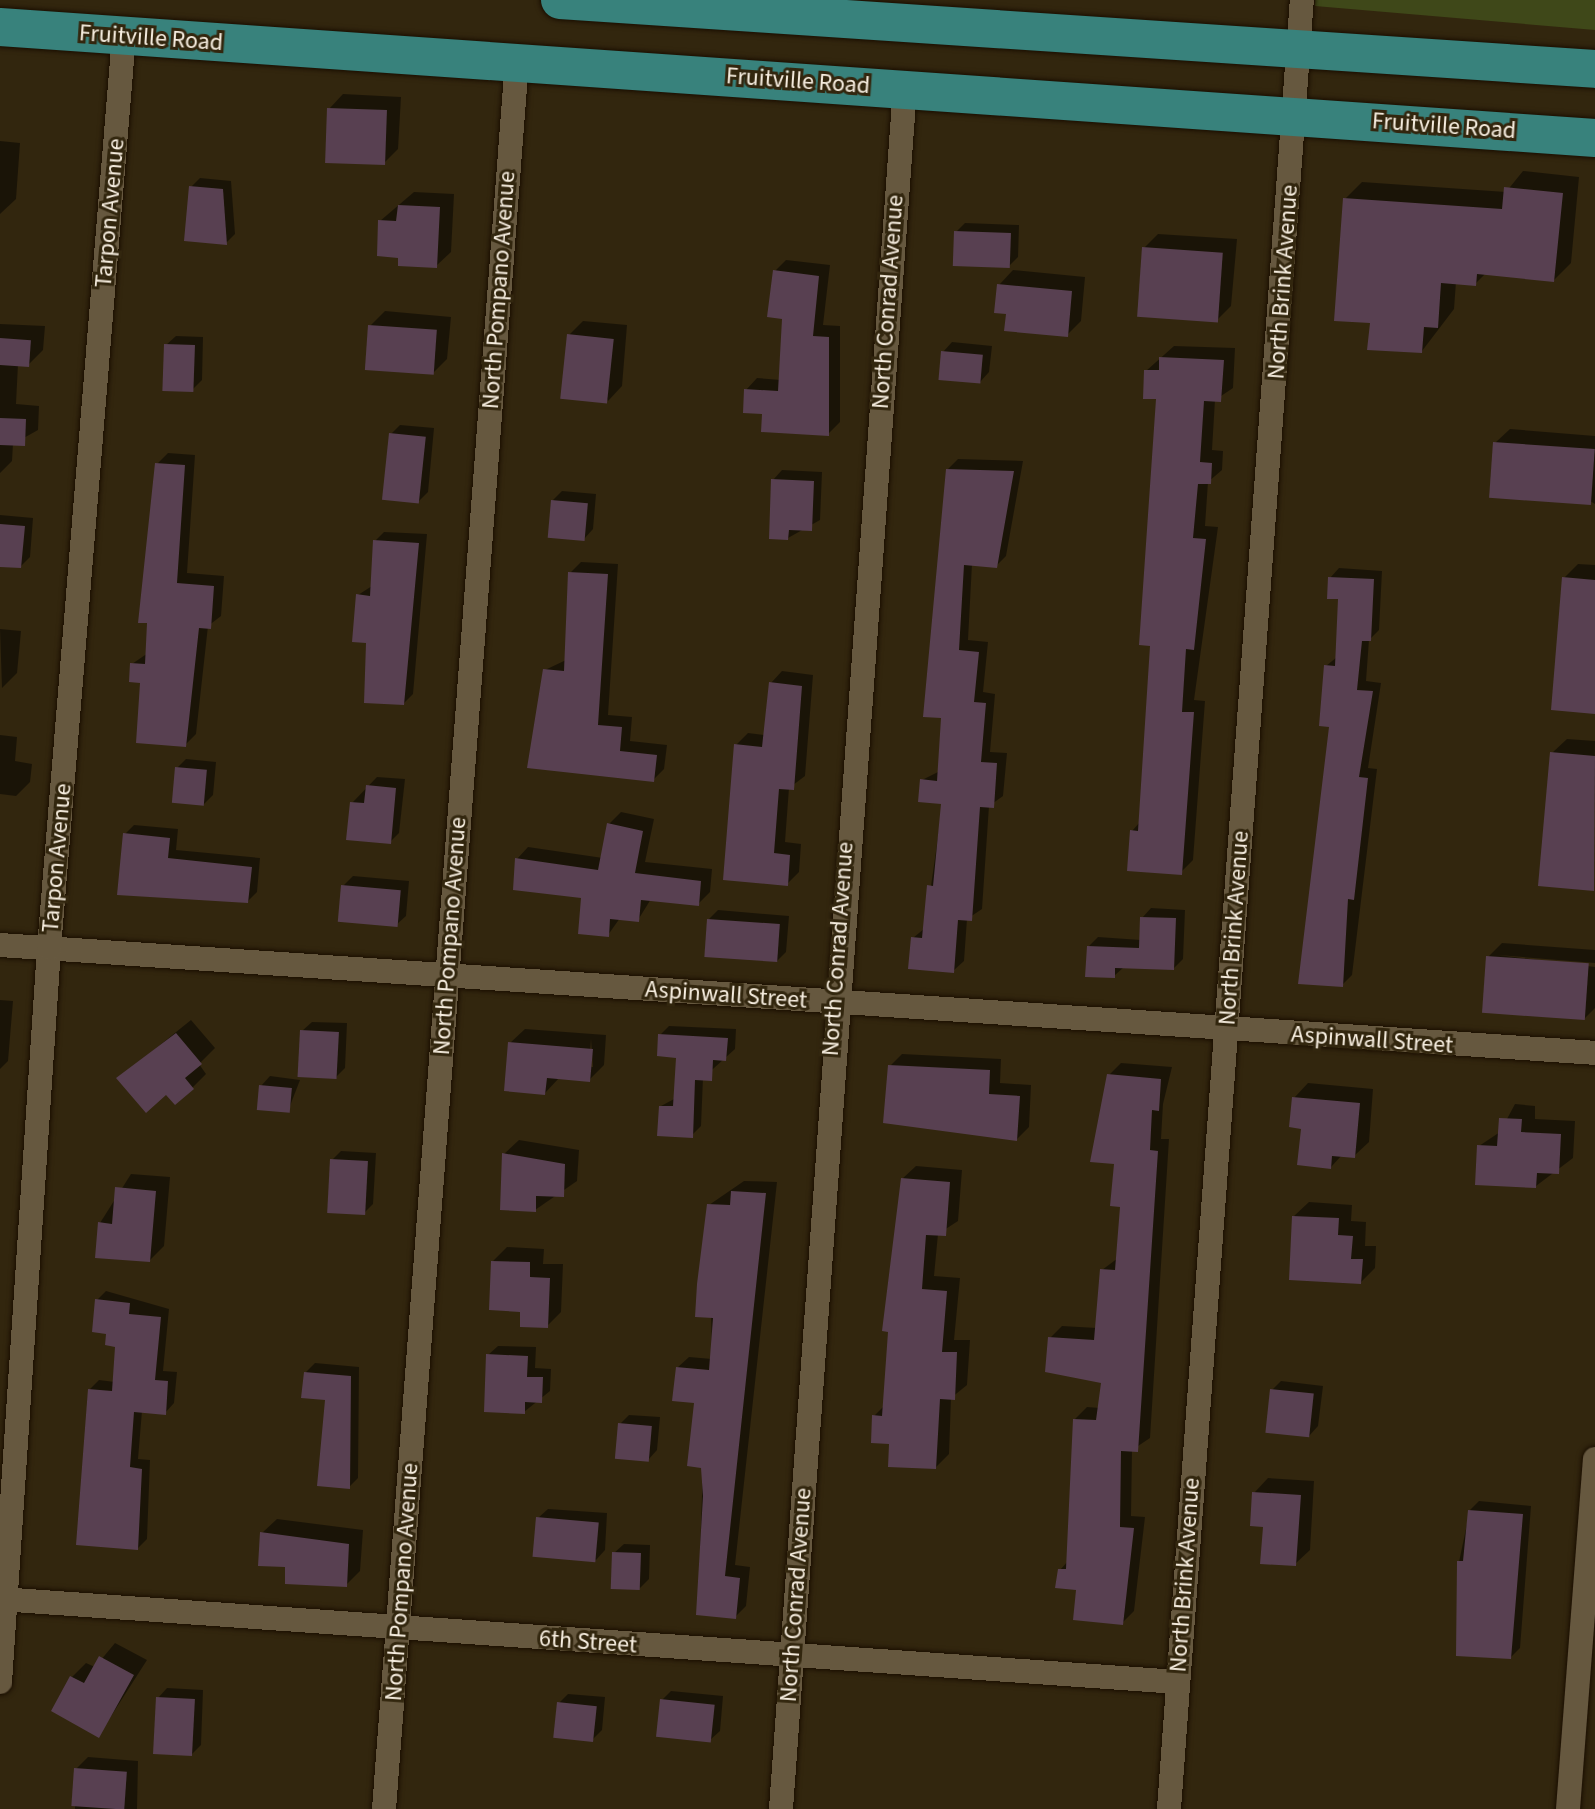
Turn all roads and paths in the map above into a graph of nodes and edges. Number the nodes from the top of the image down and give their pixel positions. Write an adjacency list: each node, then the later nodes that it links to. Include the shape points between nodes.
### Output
1 (560, 0): 5 (main road)
2 (1302, 0): 5 (street, North Brink Avenue)
3 (0, 27): 4 (main road, Fruitville Road)
4 (124, 36): 6 (main road, Fruitville Road); 12 (street, Tarpon Avenue)
5 (1300, 48): 7 (main road); 9 (street, North Brink Avenue)
6 (517, 62): 8 (main road, Fruitville Road); 13 (street, North Pompano Avenue)
7 (1595, 69)
8 (905, 89): 9 (main road, Fruitville Road); 14 (street, North Conrad Avenue)
9 (1295, 115): 10 (main road, Fruitville Road); 15 (street, North Brink Avenue)
10 (1595, 138)
11 (0, 945): 12 (street, Aspinwall Street)
12 (49, 948): 13 (street, Aspinwall Street); 18 (street, Tarpon Avenue)
13 (447, 976): 14 (street, Aspinwall Street); 19 (street, North Pompano Avenue)
14 (834, 1002): 15 (street, Aspinwall Street); 20 (street, North Conrad Avenue)
15 (1226, 1028): 16 (street, Aspinwall Street); 22 (street, North Brink Avenue)
16 (1595, 1053)
17 (1595, 1459): 23 (street)
18 (3, 1599): 19 (street, 6th Street); 21 (street, Tarpon Avenue)
19 (398, 1629): 20 (street, 6th Street); 24 (street, North Pompano Avenue)
20 (793, 1656): 22 (street, 6th Street); 25 (street, North Conrad Avenue)
21 (0, 1682)
22 (1177, 1682): 26 (street, North Brink Avenue)
23 (1586, 1708): 27 (street)
24 (384, 1809)
25 (781, 1809)
26 (1169, 1809)
27 (1568, 1809)

